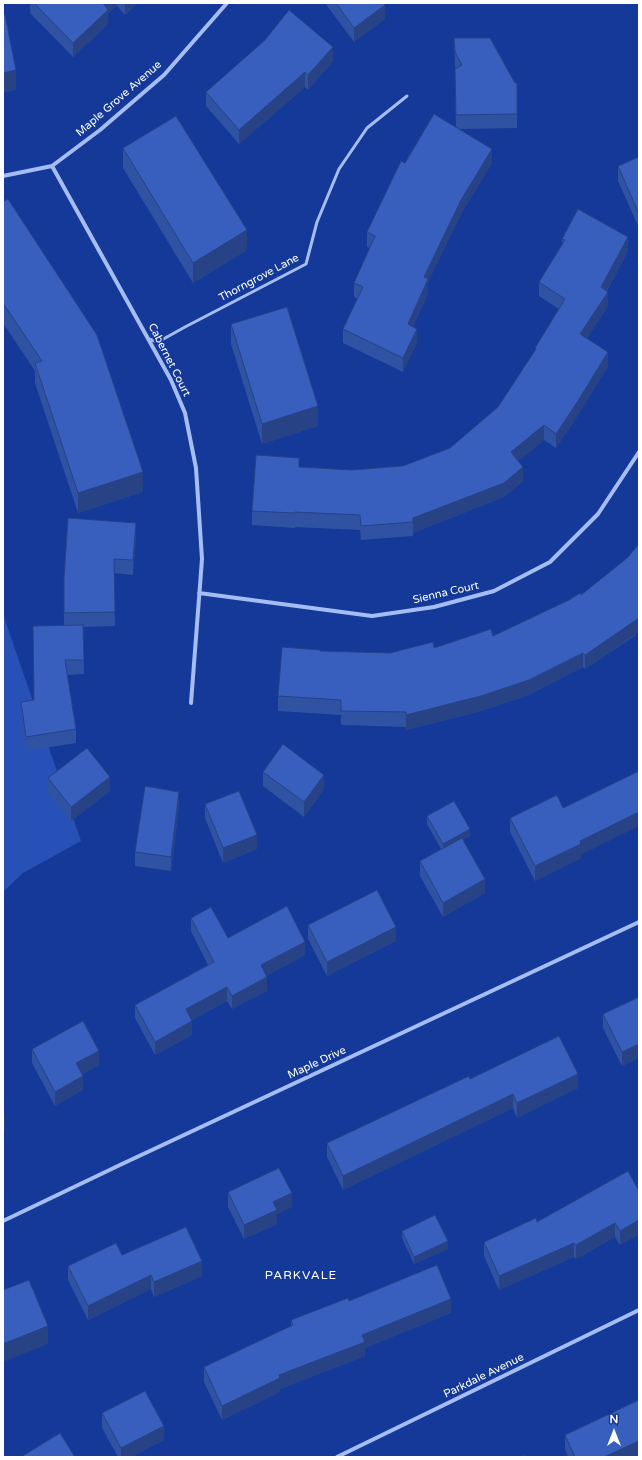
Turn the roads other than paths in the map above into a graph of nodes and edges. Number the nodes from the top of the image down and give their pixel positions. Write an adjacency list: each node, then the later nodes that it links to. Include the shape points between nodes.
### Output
1 (227, 3): 3 (street, Maple Grove Avenue, via 164,74 100,130)
2 (408, 96): 5 (lane, Thorngrove Lane, via 367,128 339,169 317,222 306,264 158,342)
3 (52, 166): 4 (street, Maple Grove Avenue); 5 (street, Cabernet Court)
4 (3, 176)
5 (148, 338): 7 (street, Cabernet Court, via 171,380 185,413 196,468 202,560)
6 (639, 452): 7 (street, Sienna Court, via 598,514 550,562 494,591 434,607 372,616)
7 (199, 593): 8 (street, Cabernet Court)
8 (191, 703)
9 (639, 922): 10 (street, Maple Drive)
10 (3, 1221)
11 (639, 1310): 12 (street, Parkdale Avenue)
12 (337, 1457)

